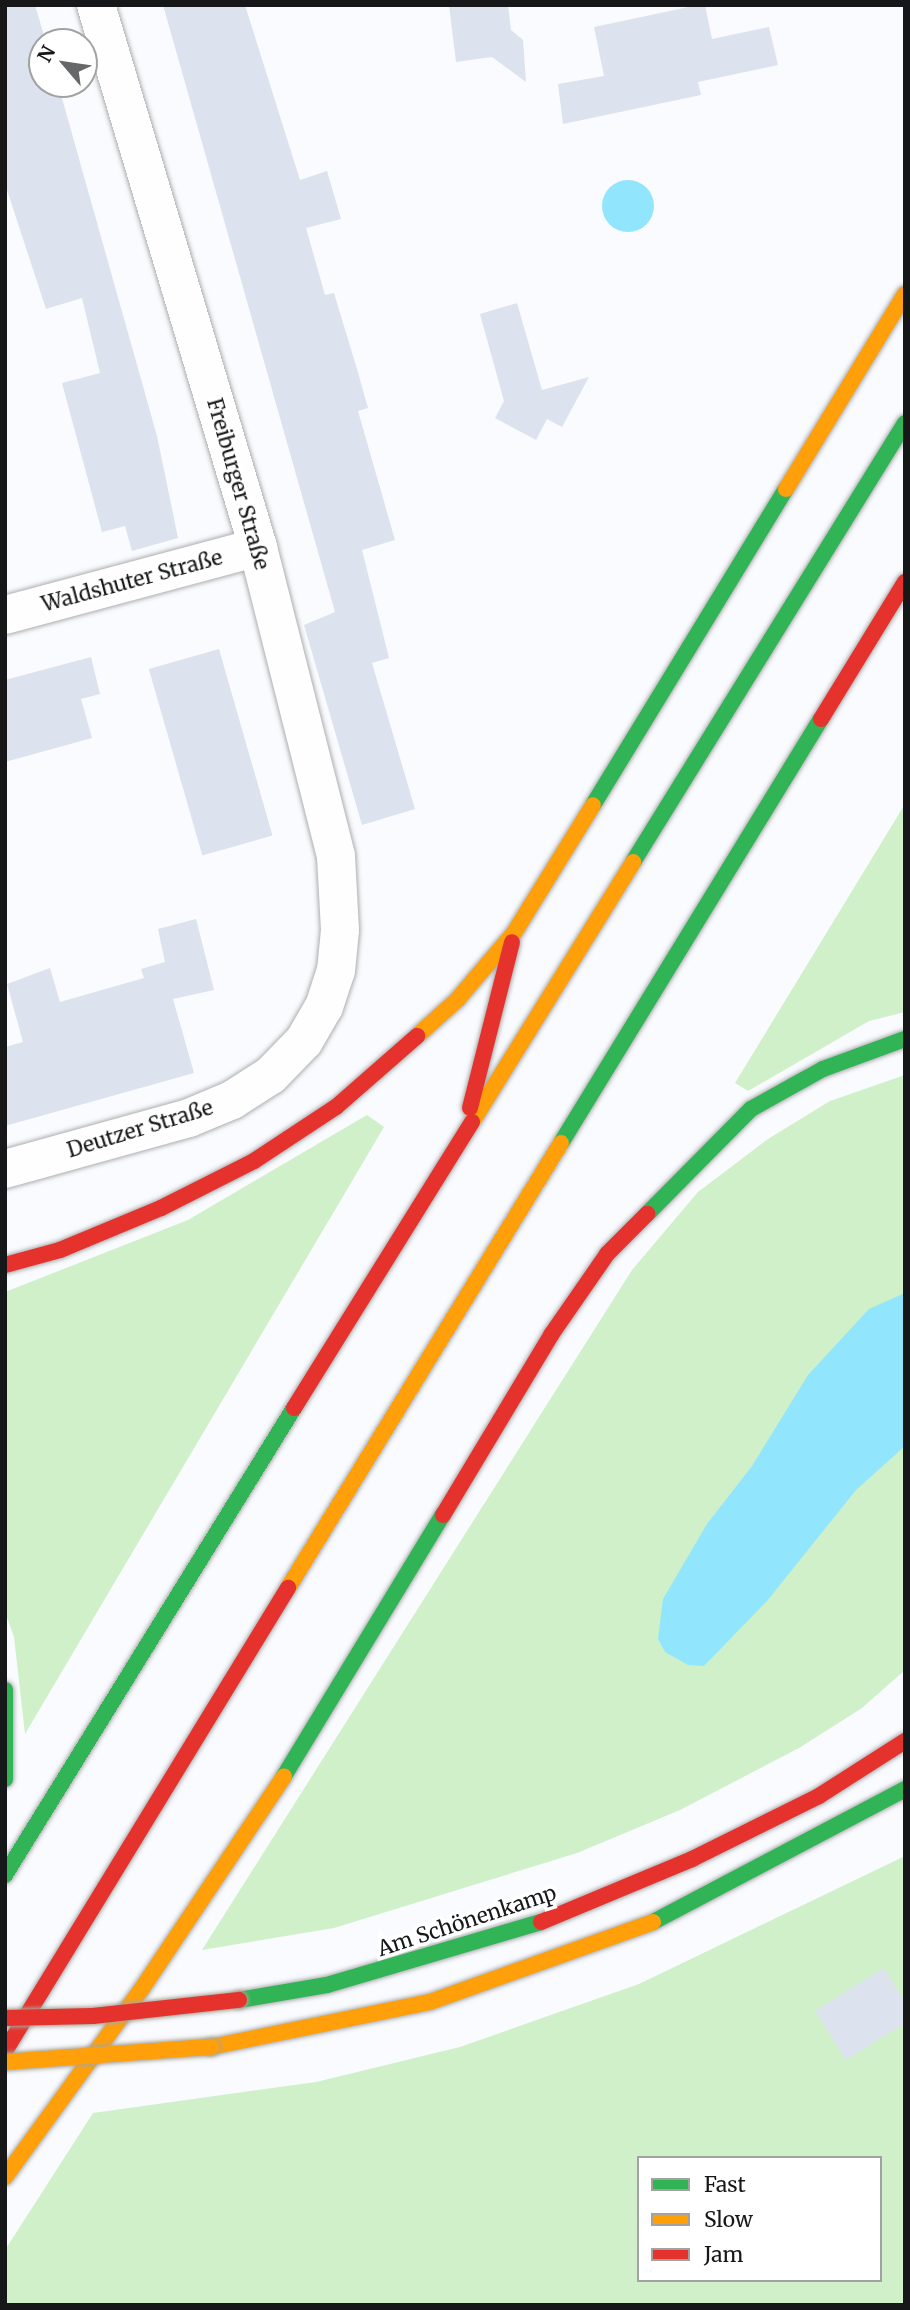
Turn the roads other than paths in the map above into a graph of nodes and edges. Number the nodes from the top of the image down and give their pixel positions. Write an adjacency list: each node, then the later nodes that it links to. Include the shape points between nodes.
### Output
1 (96, 5): 4 (street, Freiburger Straße)
2 (905, 294): 7 (main road)
3 (905, 423): 10 (main road)
4 (258, 547): 6 (street, Waldshuter Straße); 8 (street, Freiburger Straße, via 336,856)
5 (905, 582): 19 (main road)
6 (5, 615)
7 (514, 933): 10 (main road); 12 (main road, via 402,1053 335,1107 254,1161 161,1208 60,1250)
8 (336, 971): 11 (street, Deutzer Straße, via 304,1041 271,1075 232,1100 189,1118)
9 (905, 1039): 21 (main road, via 823,1069 751,1109 607,1254 551,1335 310,1736 141,1990)
10 (461, 1146): 17 (main road, via 188,1574)
11 (5, 1169)
12 (5, 1265)
13 (5, 1690): 15 (main road)
14 (905, 1741): 18 (main road, Am Schönenkamp, bridge, via 819,1796 715,1847 534,1925 327,1985 93,2016)
15 (5, 1779)
16 (905, 1789): 20 (main road, bridge, via 669,1916 430,2002 211,2047)
17 (5, 1875)
18 (5, 2018)
19 (5, 2051)
20 (5, 2062)
21 (5, 2177)

